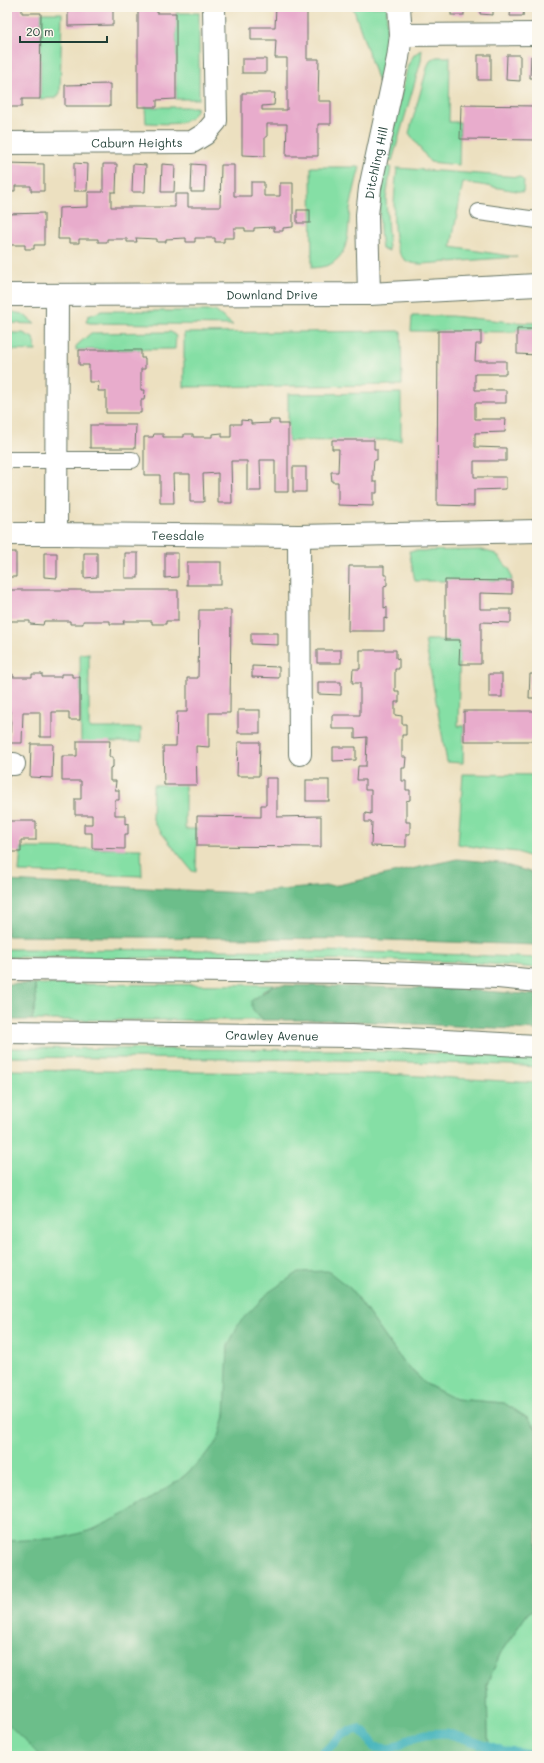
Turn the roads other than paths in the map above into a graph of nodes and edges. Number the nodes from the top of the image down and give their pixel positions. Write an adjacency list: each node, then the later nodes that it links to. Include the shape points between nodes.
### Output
1 (214, 7): 5 (street, Caburn Heights, via 216,121 205,134 192,142)
2 (399, 7): 3 (street, Ditchling Hill)
3 (401, 34): 4 (street); 9 (street, Ditchling Hill, via 394,82 370,188 367,215)
4 (537, 34)
5 (7, 143)
6 (479, 212): 7 (lane)
7 (537, 220)
8 (537, 285): 9 (street, Downland Drive)
9 (369, 294): 11 (street, Downland Drive)
10 (7, 295): 11 (street, Downland Drive)
11 (57, 295): 13 (street)
12 (7, 460): 13 (lane)
13 (57, 460): 14 (lane); 17 (street)
14 (132, 460)
15 (537, 531): 18 (street, Teesdale)
16 (7, 534): 17 (street, Teesdale)
17 (56, 534): 18 (street, Teesdale)
18 (299, 536): 19 (street)
19 (300, 754)
20 (7, 969): 21 (street, via 355,972)
21 (537, 980)
22 (7, 1032): 23 (street, Crawley Avenue, via 351,1036)
23 (537, 1046)

